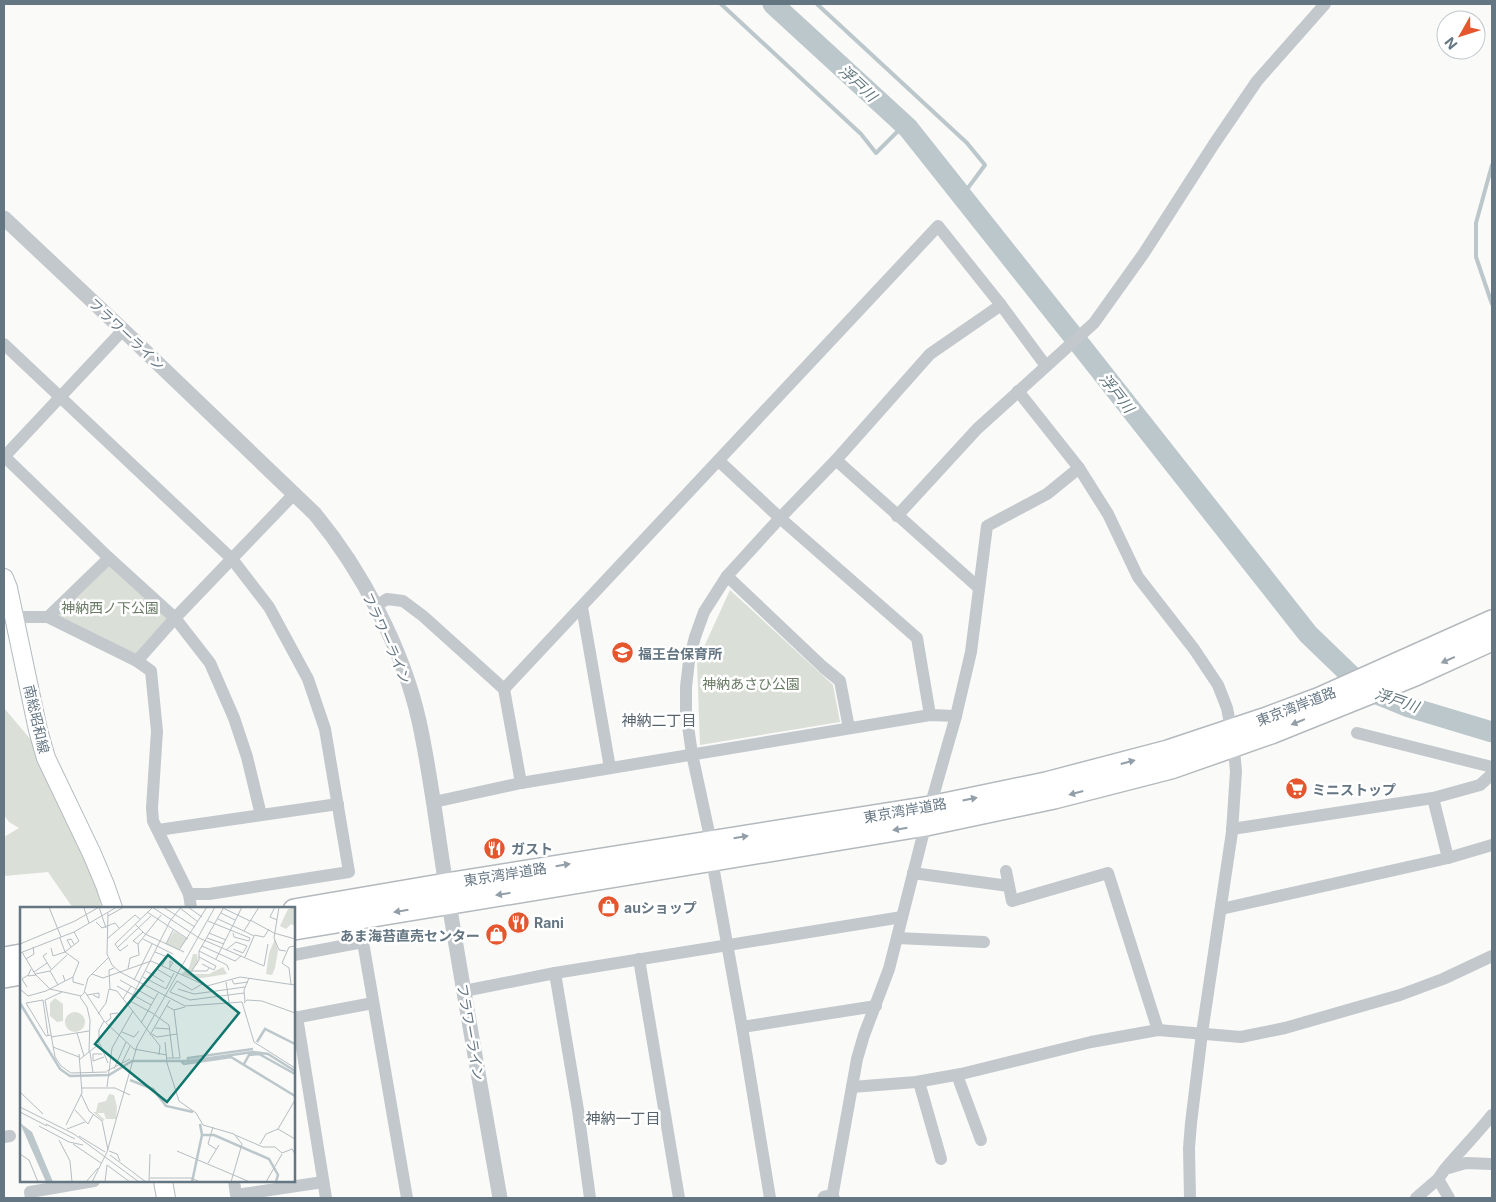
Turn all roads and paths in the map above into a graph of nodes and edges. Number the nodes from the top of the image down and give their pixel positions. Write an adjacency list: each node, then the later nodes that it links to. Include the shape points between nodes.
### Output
1 (1324, 4): 6 (street, via 1257,81 1094,323)
2 (4, 218): 4 (street, フラワーライン)
3 (1001, 304): 6 (street); 10 (street, via 930,354); 11 (street, via 938,226)
4 (123, 330): 8 (street); 13 (street, フラワーライン)
5 (4, 344): 8 (street)
6 (1050, 363): 7 (street)
7 (1018, 391): 12 (street); 14 (street, via 976,429)
8 (60, 396): 9 (street); 17 (street)
9 (4, 456): 16 (street)
10 (836, 460): 14 (street); 15 (street)
11 (719, 461): 15 (street); 22 (street)
12 (1079, 468): 20 (street, via 1047,494 987,526); 34 (street, via 1108,514 1138,577 1218,685)
13 (295, 493): 17 (street); 21 (street, フラワーライン, via 333,536)
14 (898, 516): 20 (street)
15 (780, 518): 18 (street); 30 (street, via 917,638)
16 (109, 558): 24 (street); 25 (street)
17 (232, 559): 25 (street); 42 (street, via 269,607 308,679 325,729)
18 (727, 576): 32 (street, via 840,681); 35 (street, via 704,612 689,661 686,712)
19 (4, 578): 23 (main road, 南総昭和線)
20 (979, 588): 31 (street)
21 (376, 606): 29 (street, via 388,599 403,601); 41 (street, フラワーライン, via 409,685)
22 (582, 606): 29 (street); 37 (street)
23 (15, 617): 24 (street); 55 (main road, 南総昭和線, via 46,758 92,854)
24 (48, 617): 28 (street)
25 (175, 618): 28 (street); 43 (street, via 210,663 234,718 248,757)
26 (1492, 621): 34 (highway, 東京湾岸道路)
27 (1492, 640): 34 (highway, 東京湾岸道路, one-way to 34, via 1415,675 1270,733)
28 (137, 661): 46 (street, via 151,671 157,730 152,808)
29 (504, 689): 39 (street)
30 (930, 715): 31 (street); 32 (street)
31 (956, 716): 44 (street)
32 (849, 728): 35 (street)
33 (1357, 733): 36 (street)
34 (1233, 738): 44 (highway, 東京湾岸道路, via 1168,751); 45 (street, via 1236,771)
35 (692, 754): 37 (street); 48 (street)
36 (1492, 767)
37 (610, 768): 39 (street)
38 (1492, 774): 40 (street, via 1480,785)
39 (521, 783): 41 (street)
40 (1433, 798): 45 (street); 49 (street)
41 (434, 802): 54 (street, フラワーライン)
42 (338, 804): 43 (street); 53 (street, via 349,872 209,894)
43 (261, 816): 46 (street)
44 (928, 816): 48 (highway, 東京湾岸道路); 51 (street)
45 (1232, 829): 57 (street)
46 (158, 830): 53 (street)
47 (1492, 845): 49 (street)
48 (711, 851): 54 (highway, 東京湾岸道路); 63 (street)
49 (1448, 858): 57 (street)
50 (1006, 871): 52 (street)
51 (913, 873): 52 (street); 59 (street)
52 (1009, 886): 77 (street, via 1012,901 1108,873)
53 (189, 894): 56 (street)
54 (447, 894): 58 (highway, 東京湾岸道路); 60 (highway, 東京湾岸道路, one-way to 60); 72 (street, フラワーライン)
55 (113, 907)
56 (191, 907)
57 (1221, 909): 78 (street)
58 (295, 910)
59 (902, 917): 61 (street); 63 (street)
60 (295, 929)
61 (897, 938): 62 (street); 74 (street)
62 (984, 942)
63 (728, 944): 68 (street); 76 (street)
64 (20, 955): 67 (highway)
65 (295, 955): 73 (street, via 364,942)
66 (1492, 956): 78 (street, via 1400,995 1285,1028 1241,1037)
67 (4, 958)
68 (639, 959): 69 (street); 97 (street)
69 (555, 973): 72 (street); 96 (street, via 578,1110)
70 (20, 974): 71 (highway)
71 (4, 977)
72 (464, 992): 95 (street, フラワーライン)
73 (373, 1003): 75 (street); 94 (street)
74 (876, 1006): 76 (street); 81 (street, via 864,1035)
75 (295, 1017): 90 (street)
76 (742, 1027): 98 (street)
77 (1158, 1030): 78 (street); 79 (street, via 1091,1042)
78 (1202, 1033): 100 (street, via 1189,1148)
79 (957, 1074): 80 (street); 83 (street)
80 (919, 1082): 81 (street); 84 (street)
81 (852, 1087): 99 (street)
82 (1492, 1115): 86 (street)
83 (982, 1140)
84 (941, 1159)
85 (1492, 1164): 86 (street, via 1466,1163)
86 (1441, 1174): 101 (street); 102 (street)
87 (88, 1182): 91 (street, via 30,1192)
88 (162, 1182): 92 (main road)
89 (234, 1182): 90 (street, via 236,1195)
90 (323, 1182): 93 (street)
91 (31, 1198)
92 (166, 1198)
93 (326, 1198)
94 (407, 1198)
95 (500, 1198)
96 (587, 1198)
97 (680, 1198)
98 (770, 1198)
99 (830, 1198)
100 (1190, 1198)
101 (1416, 1198)
102 (1448, 1198)

